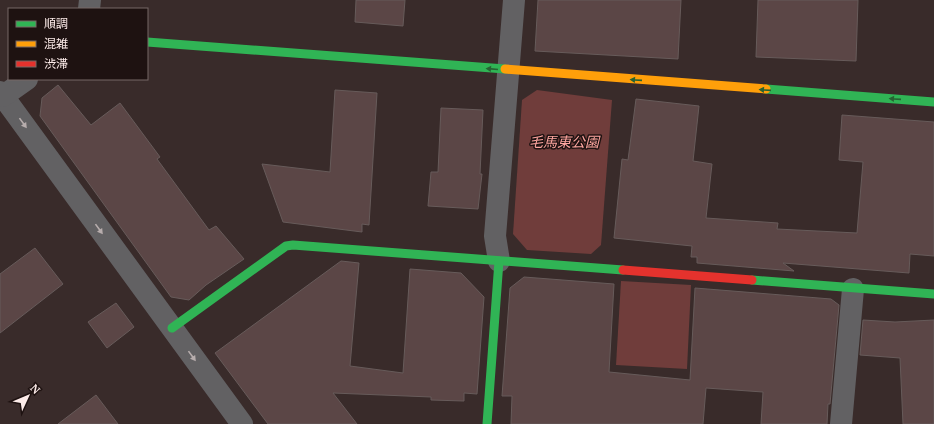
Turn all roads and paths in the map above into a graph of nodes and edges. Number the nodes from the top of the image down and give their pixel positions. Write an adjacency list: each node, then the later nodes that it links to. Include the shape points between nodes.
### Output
1 (514, 0): 3 (street)
2 (148, 42): 3 (street, one-way to 2)
3 (508, 71): 6 (street, one-way to 3); 7 (street, via 495,236)
4 (24, 80): 5 (street)
5 (2, 94): 10 (street, one-way to 10)
6 (934, 102)
7 (499, 261): 8 (street); 10 (street, via 286,246); 12 (street)
8 (853, 289): 9 (street); 13 (street)
9 (934, 294)
10 (172, 328): 11 (street, one-way to 11)
11 (242, 424)
12 (487, 424)
13 (841, 424)

